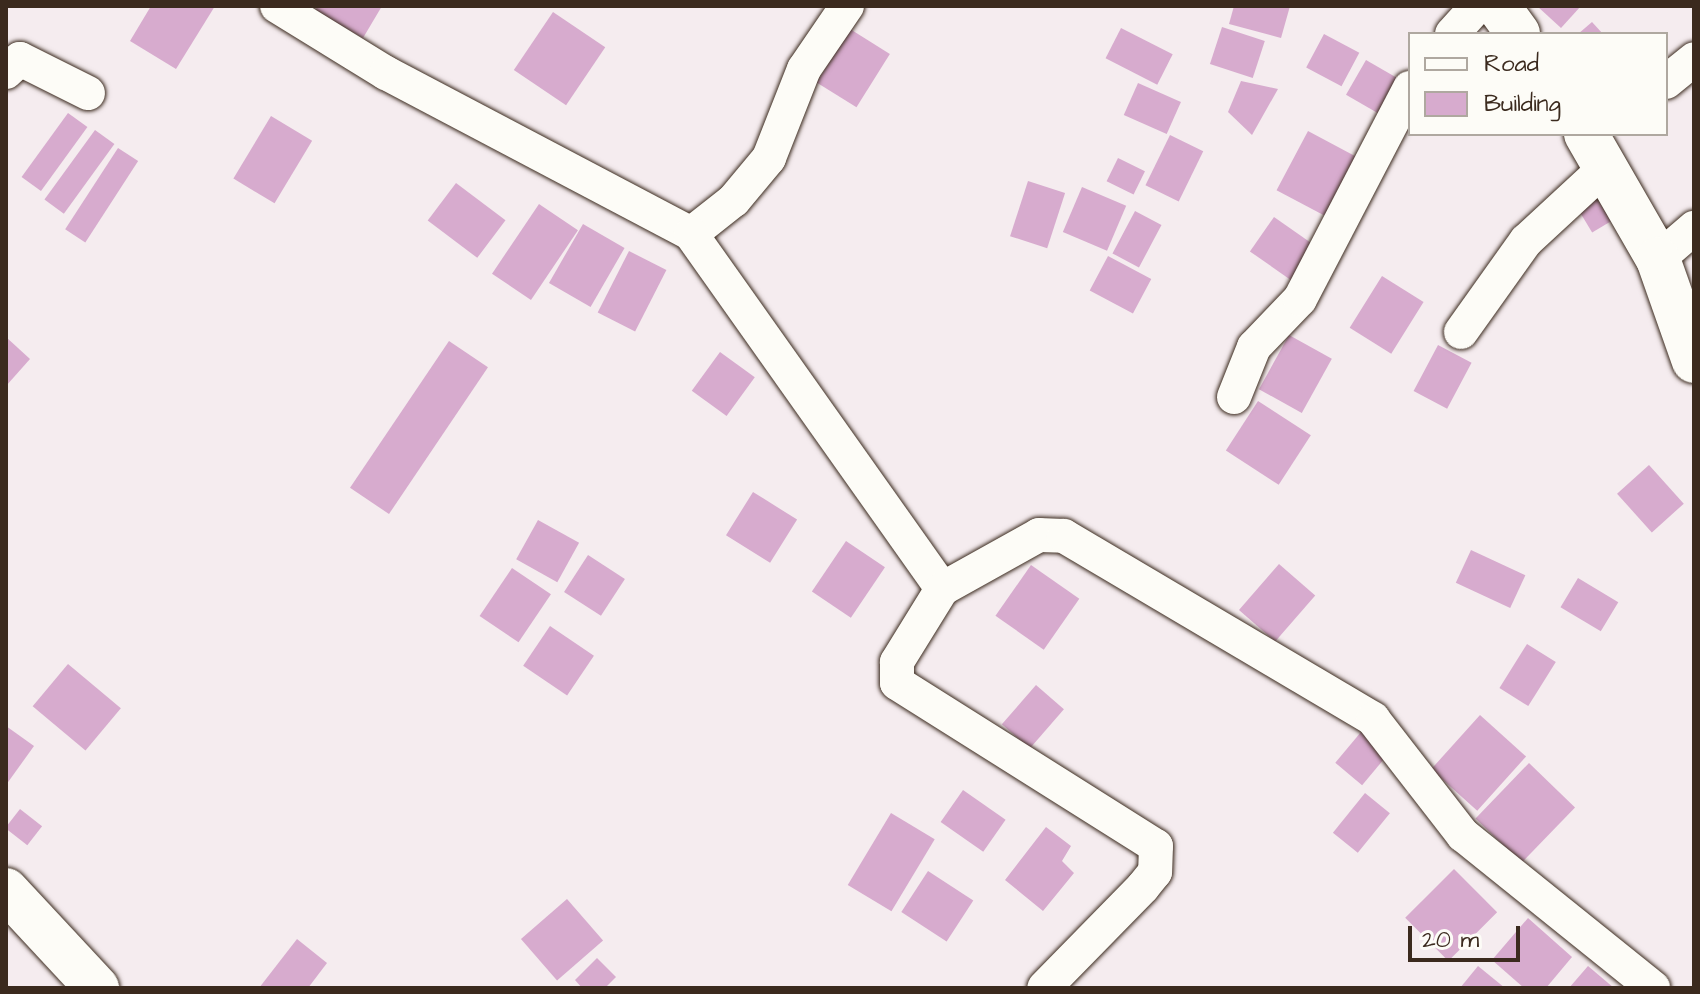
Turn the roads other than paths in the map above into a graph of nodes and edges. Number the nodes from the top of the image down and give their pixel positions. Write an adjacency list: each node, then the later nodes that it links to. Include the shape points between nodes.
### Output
1 (277, 6): 14 (street, via 386,73)
2 (847, 6): 14 (street, via 804,69 769,158 734,200)
3 (1477, 6): 5 (street)
4 (1498, 6): 6 (street)
5 (1454, 32)
6 (1517, 32)
7 (1694, 59): 9 (street)
8 (6, 72): 11 (street, via 20,59)
9 (1668, 80)
10 (1408, 92): 18 (street, via 1300,299 1254,347)
11 (88, 93)
12 (1598, 144): 15 (street); 16 (street)
13 (1694, 228): 15 (street)
14 (691, 234): 19 (street)
15 (1658, 259): 17 (street)
16 (1461, 332)
17 (1694, 361)
18 (1234, 397)
19 (942, 589): 22 (street, via 897,662 897,683 1156,846 1155,872); 23 (street, via 1039,535 1064,536 1373,719 1463,835)
20 (6, 890): 21 (street)
21 (97, 988)
22 (1044, 988)
23 (1653, 988)

